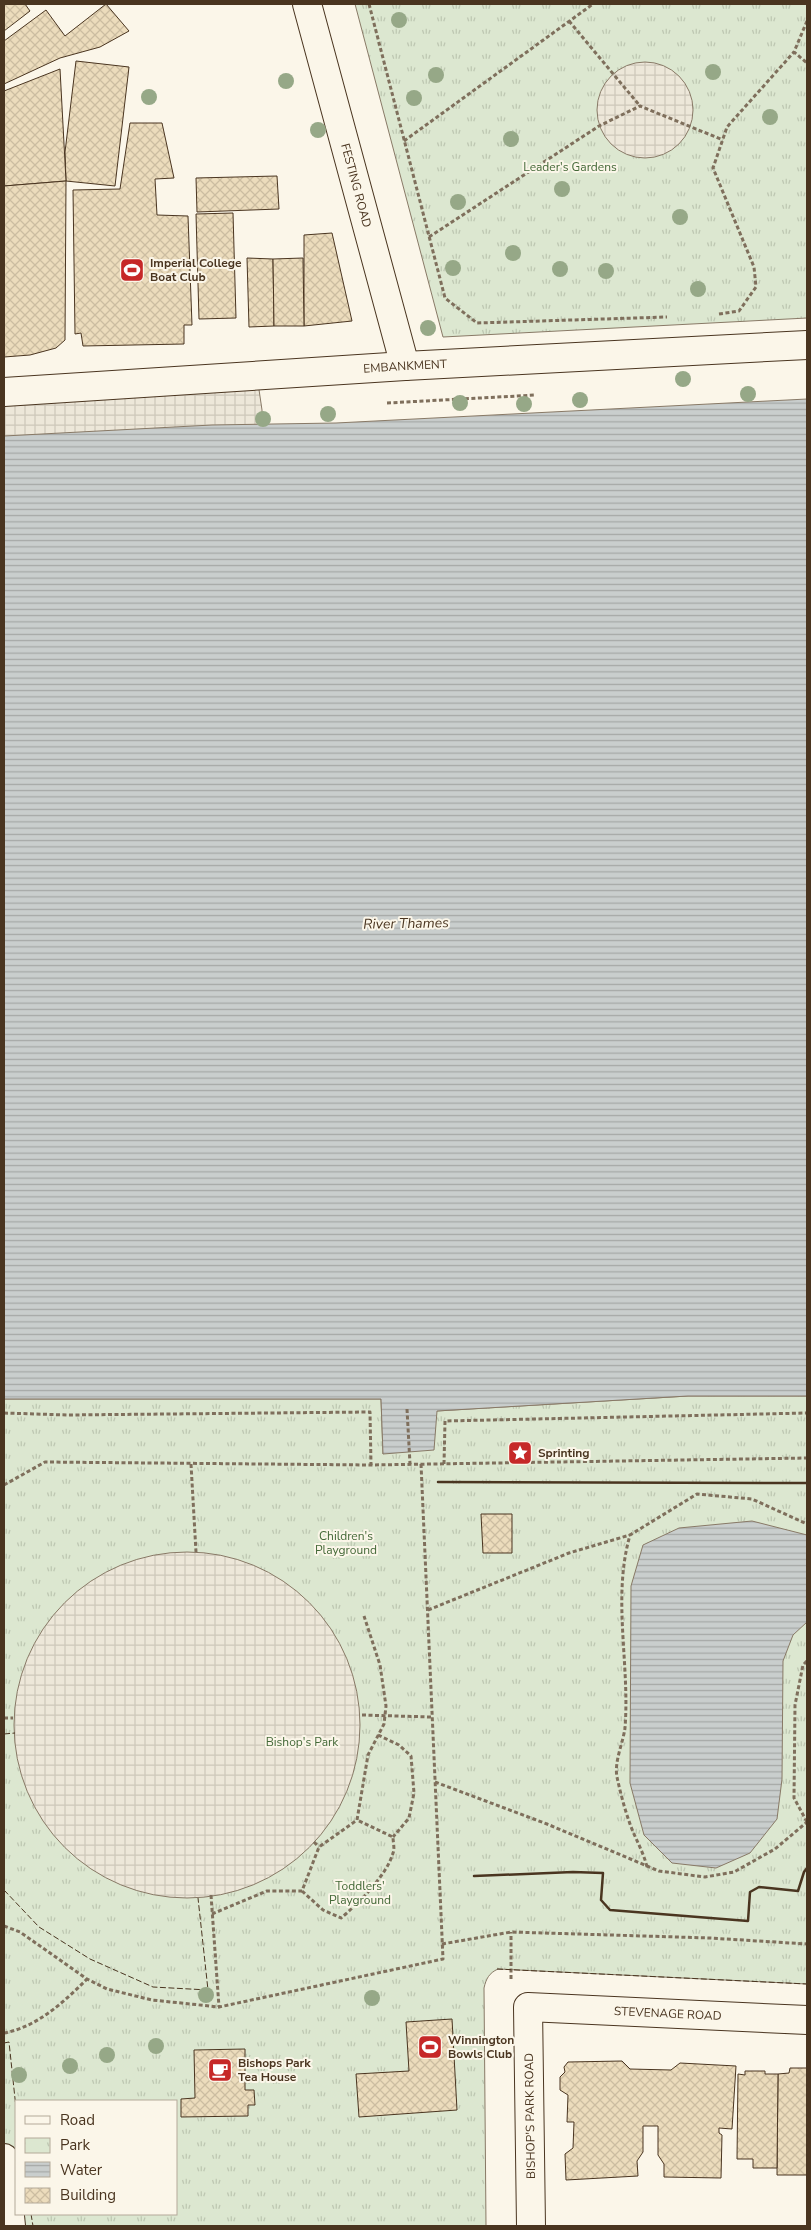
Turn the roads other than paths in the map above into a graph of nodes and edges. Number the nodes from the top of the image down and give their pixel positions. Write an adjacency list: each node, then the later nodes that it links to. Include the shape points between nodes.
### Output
1 (308, 4): 3 (street, FESTING ROAD)
2 (807, 345): 3 (street, EMBANKMENT)
3 (405, 366): 4 (street, EMBANKMENT)
4 (4, 392)
5 (528, 2006): 6 (street, STEVENAGE ROAD); 9 (street, BISHOP'S PARK ROAD)
6 (807, 2020)
7 (4, 2158): 8 (street)
8 (11, 2226)
9 (531, 2226)

